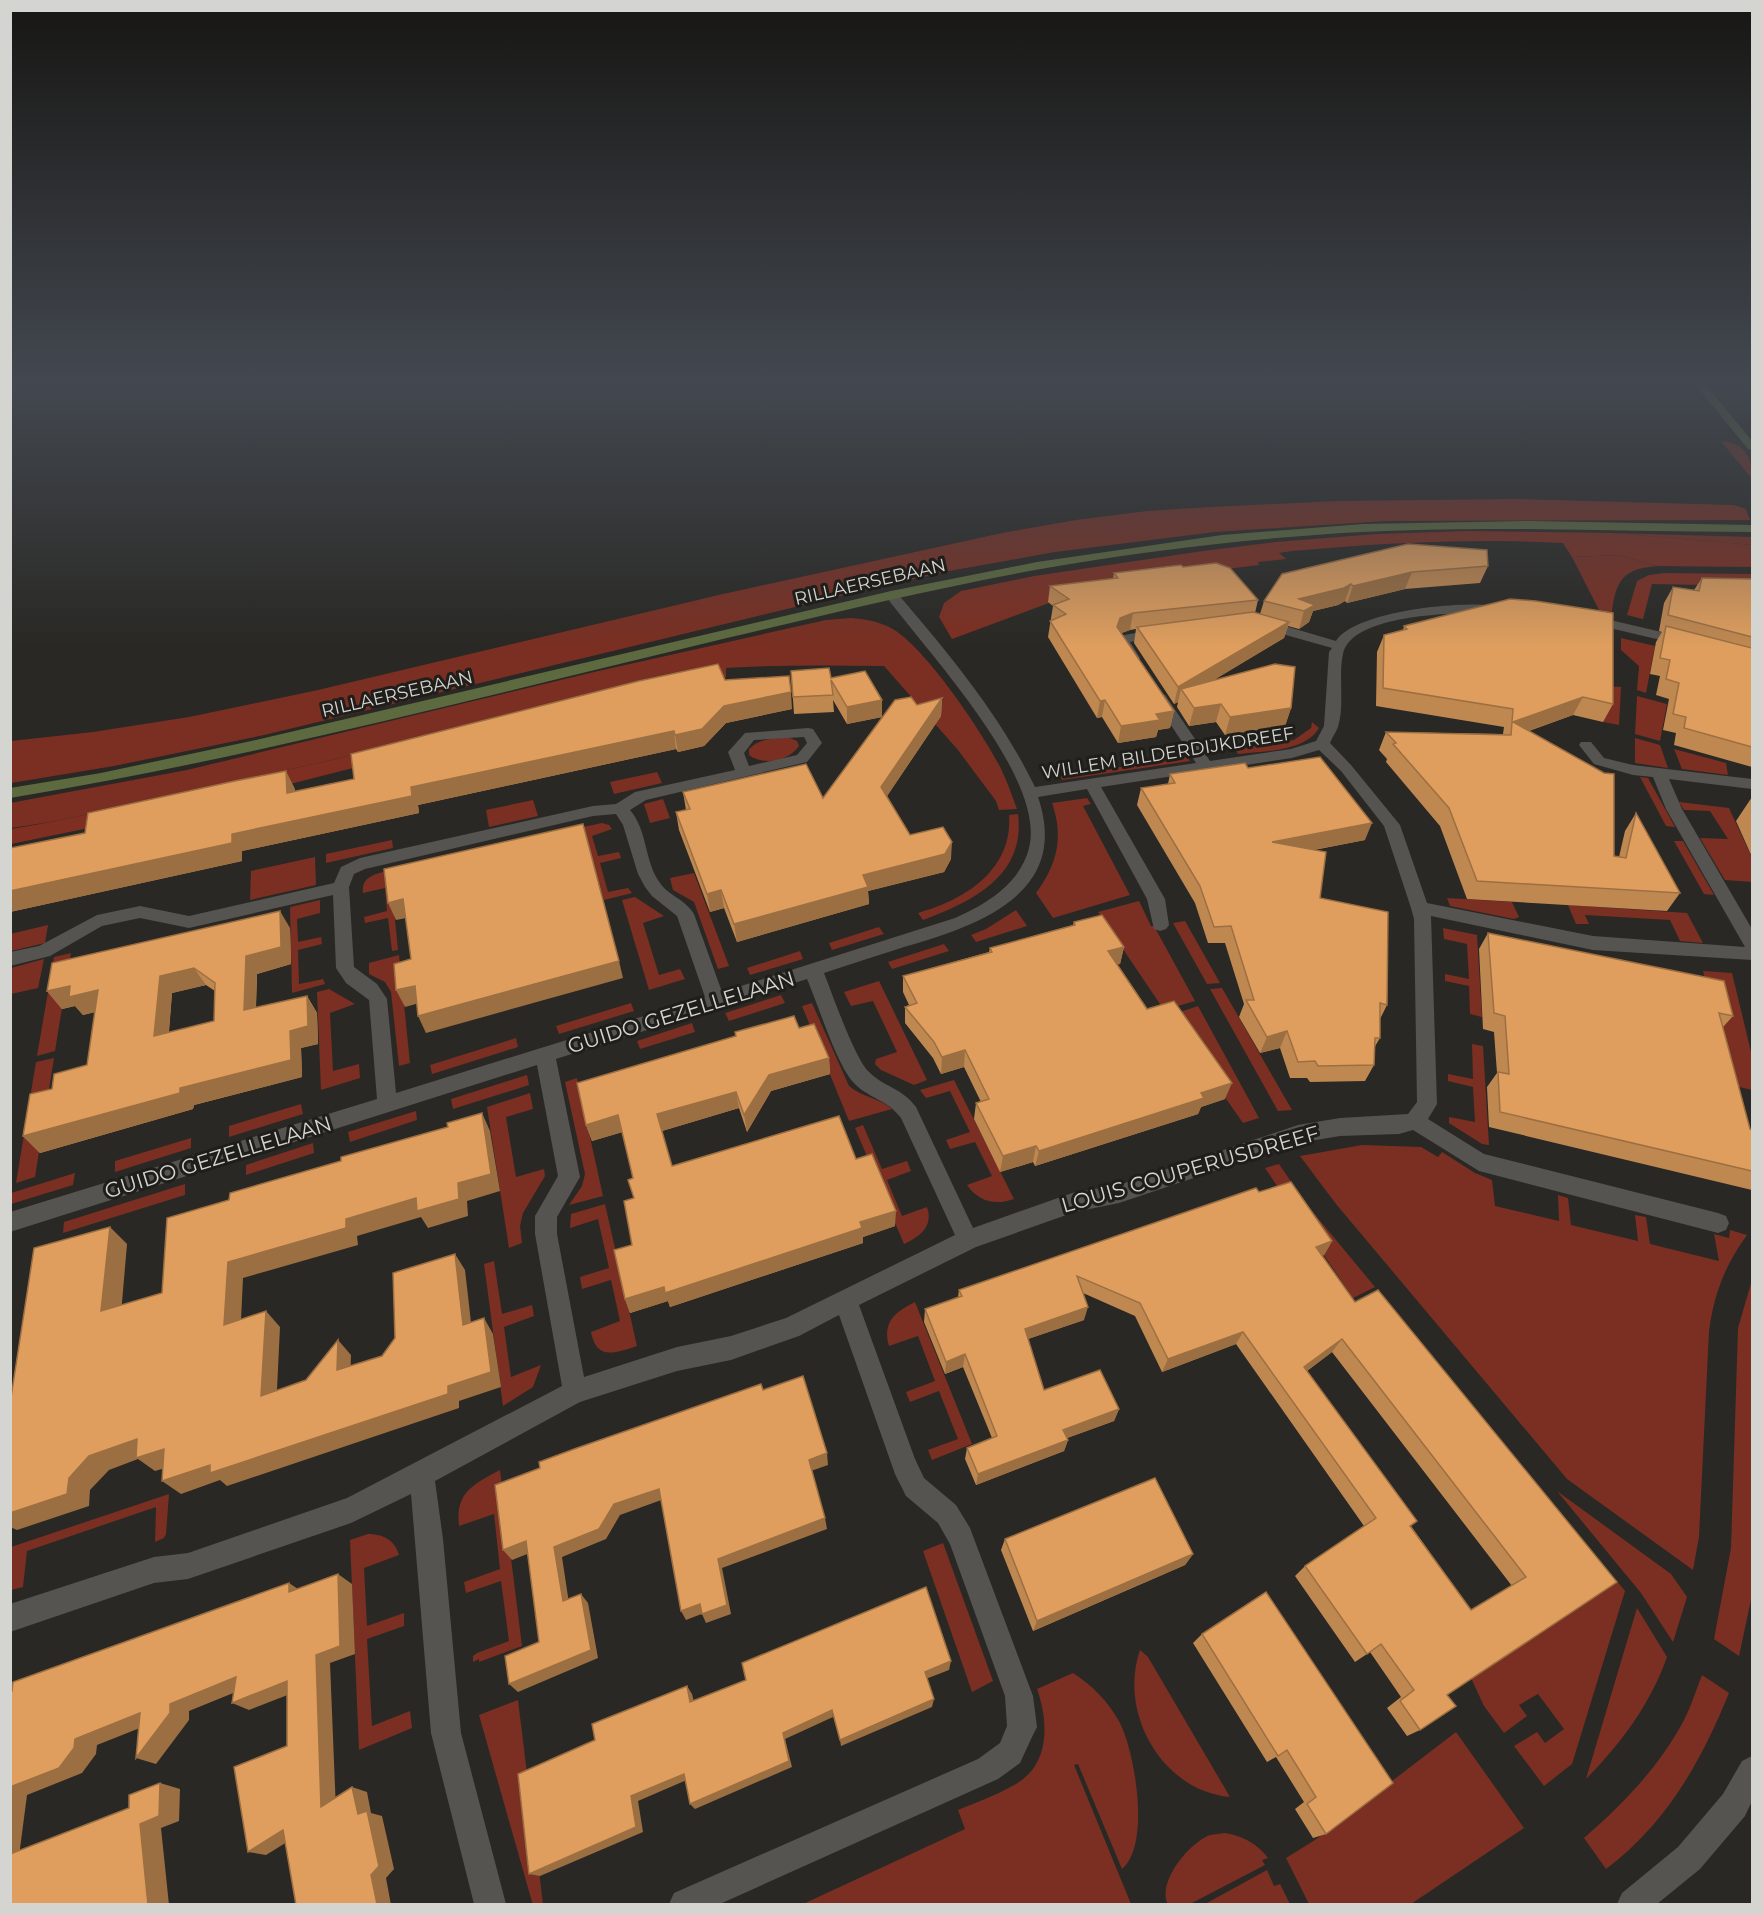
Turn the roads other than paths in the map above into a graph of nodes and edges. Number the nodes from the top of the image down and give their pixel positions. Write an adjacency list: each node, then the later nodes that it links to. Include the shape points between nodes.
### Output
1 (1752, 529): 2 (street, RILLAERSEBAAN, via 1462,525 1319,530 1222,539 1037,566)
2 (891, 595): 16 (street, RILLAERSEBAAN, via 256,746); 17 (street, GUIDO GEZELLELAAN, via 965,684)
3 (1510, 610): 8 (street, via 1423,611 1366,626)
4 (1577, 617): 7 (street)
5 (1250, 622): 8 (street)
6 (1173, 630): 11 (street, via 1124,639 1123,643)
7 (1694, 644)
8 (1339, 646): 9 (street, WILLEM BILDERDIJKDREEF, via 1331,726)
9 (1322, 744): 11 (street, WILLEM BILDERDIJKDREEF, via 1292,753); 20 (street, via 1392,825)
10 (1586, 746): 13 (street, via 1599,762)
11 (1206, 766): 14 (street, WILLEM BILDERDIJKDREEF)
12 (744, 773): 12 (street, via 736,752 750,736 808,732 815,743 802,759); 18 (street, via 641,796)
13 (1659, 773): 15 (street); 22 (street, via 1674,809)
14 (1092, 784): 17 (street, WILLEM BILDERDIJKDREEF); 21 (street, via 1156,899)
15 (1752, 784)
16 (10, 793)
17 (1029, 793): 25 (street, GUIDO GEZELLELAAN, via 1038,820 1038,844 1028,870 989,908 960,922)
18 (620, 809): 19 (street, via 593,811 368,862 347,871); 26 (street, via 630,823 650,882 657,893 679,903 685,914)
19 (341, 887): 24 (street, via 189,922 140,912 98,921 44,951); 28 (street, via 345,968 350,977 374,990 378,999)
20 (1420, 908): 23 (street, via 1593,943); 29 (street, via 1427,1104)
21 (1160, 925)
22 (1752, 944)
23 (1752, 954)
24 (10, 959)
25 (813, 970): 26 (street, GUIDO GEZELLELAAN); 32 (street, via 861,1080 901,1100)
26 (716, 1001): 27 (street, GUIDO GEZELLELAAN)
27 (545, 1054): 28 (street, GUIDO GEZELLELAAN); 34 (street, via 569,1178 546,1216 546,1234)
28 (387, 1104): 30 (street, GUIDO GEZELLELAAN)
29 (1415, 1121): 31 (street, via 1479,1162); 32 (street, LOUIS COUPERUSDREEF, via 1298,1134 1119,1194 1075,1202)
30 (10, 1222)
31 (1718, 1223)
32 (968, 1240): 33 (street, LOUIS COUPERUSDREEF)
33 (846, 1302): 34 (street, LOUIS COUPERUSDREEF, via 791,1328); 39 (street, via 908,1473 915,1487 946,1514 961,1537 1018,1696 1022,1727 1010,1753 988,1769)
34 (575, 1392): 35 (street, LOUIS COUPERUSDREEF)
35 (422, 1475): 36 (street, LOUIS COUPERUSDREEF, via 351,1510 189,1566 154,1570); 38 (street, via 446,1733)
36 (10, 1618)
37 (1752, 1771): 40 (street, via 1734,1805 1689,1858)
38 (490, 1905)
39 (685, 1905)
40 (1633, 1905)

